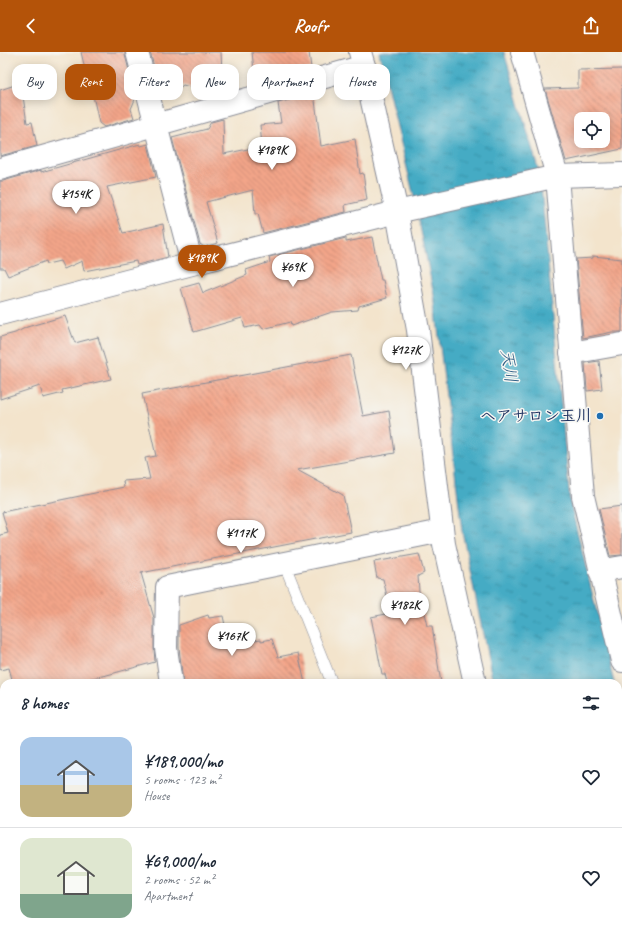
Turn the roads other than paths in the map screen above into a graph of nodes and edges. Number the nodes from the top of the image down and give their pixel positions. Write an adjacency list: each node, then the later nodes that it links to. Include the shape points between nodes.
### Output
1 (137, 52): 4 (main road)
2 (522, 52): 7 (main road)
3 (362, 59): 4 (main road); 8 (main road)
4 (156, 124): 5 (main road); 9 (main road)
5 (0, 169)
6 (622, 174): 7 (main road)
7 (557, 176): 8 (main road); 12 (main road)
8 (397, 212): 9 (main road); 13 (main road, via 418,330)
9 (192, 264): 10 (main road)
10 (0, 314)
11 (622, 344): 12 (main road)
12 (571, 353): 16 (main road, via 582,496)
13 (442, 530): 14 (main road); 20 (main road)
14 (284, 563): 18 (main road, via 167,587 166,648); 19 (lane)
15 (622, 567): 16 (main road)
16 (600, 571): 17 (main road)
17 (622, 661)
18 (170, 679)
19 (330, 679)
20 (474, 679)

